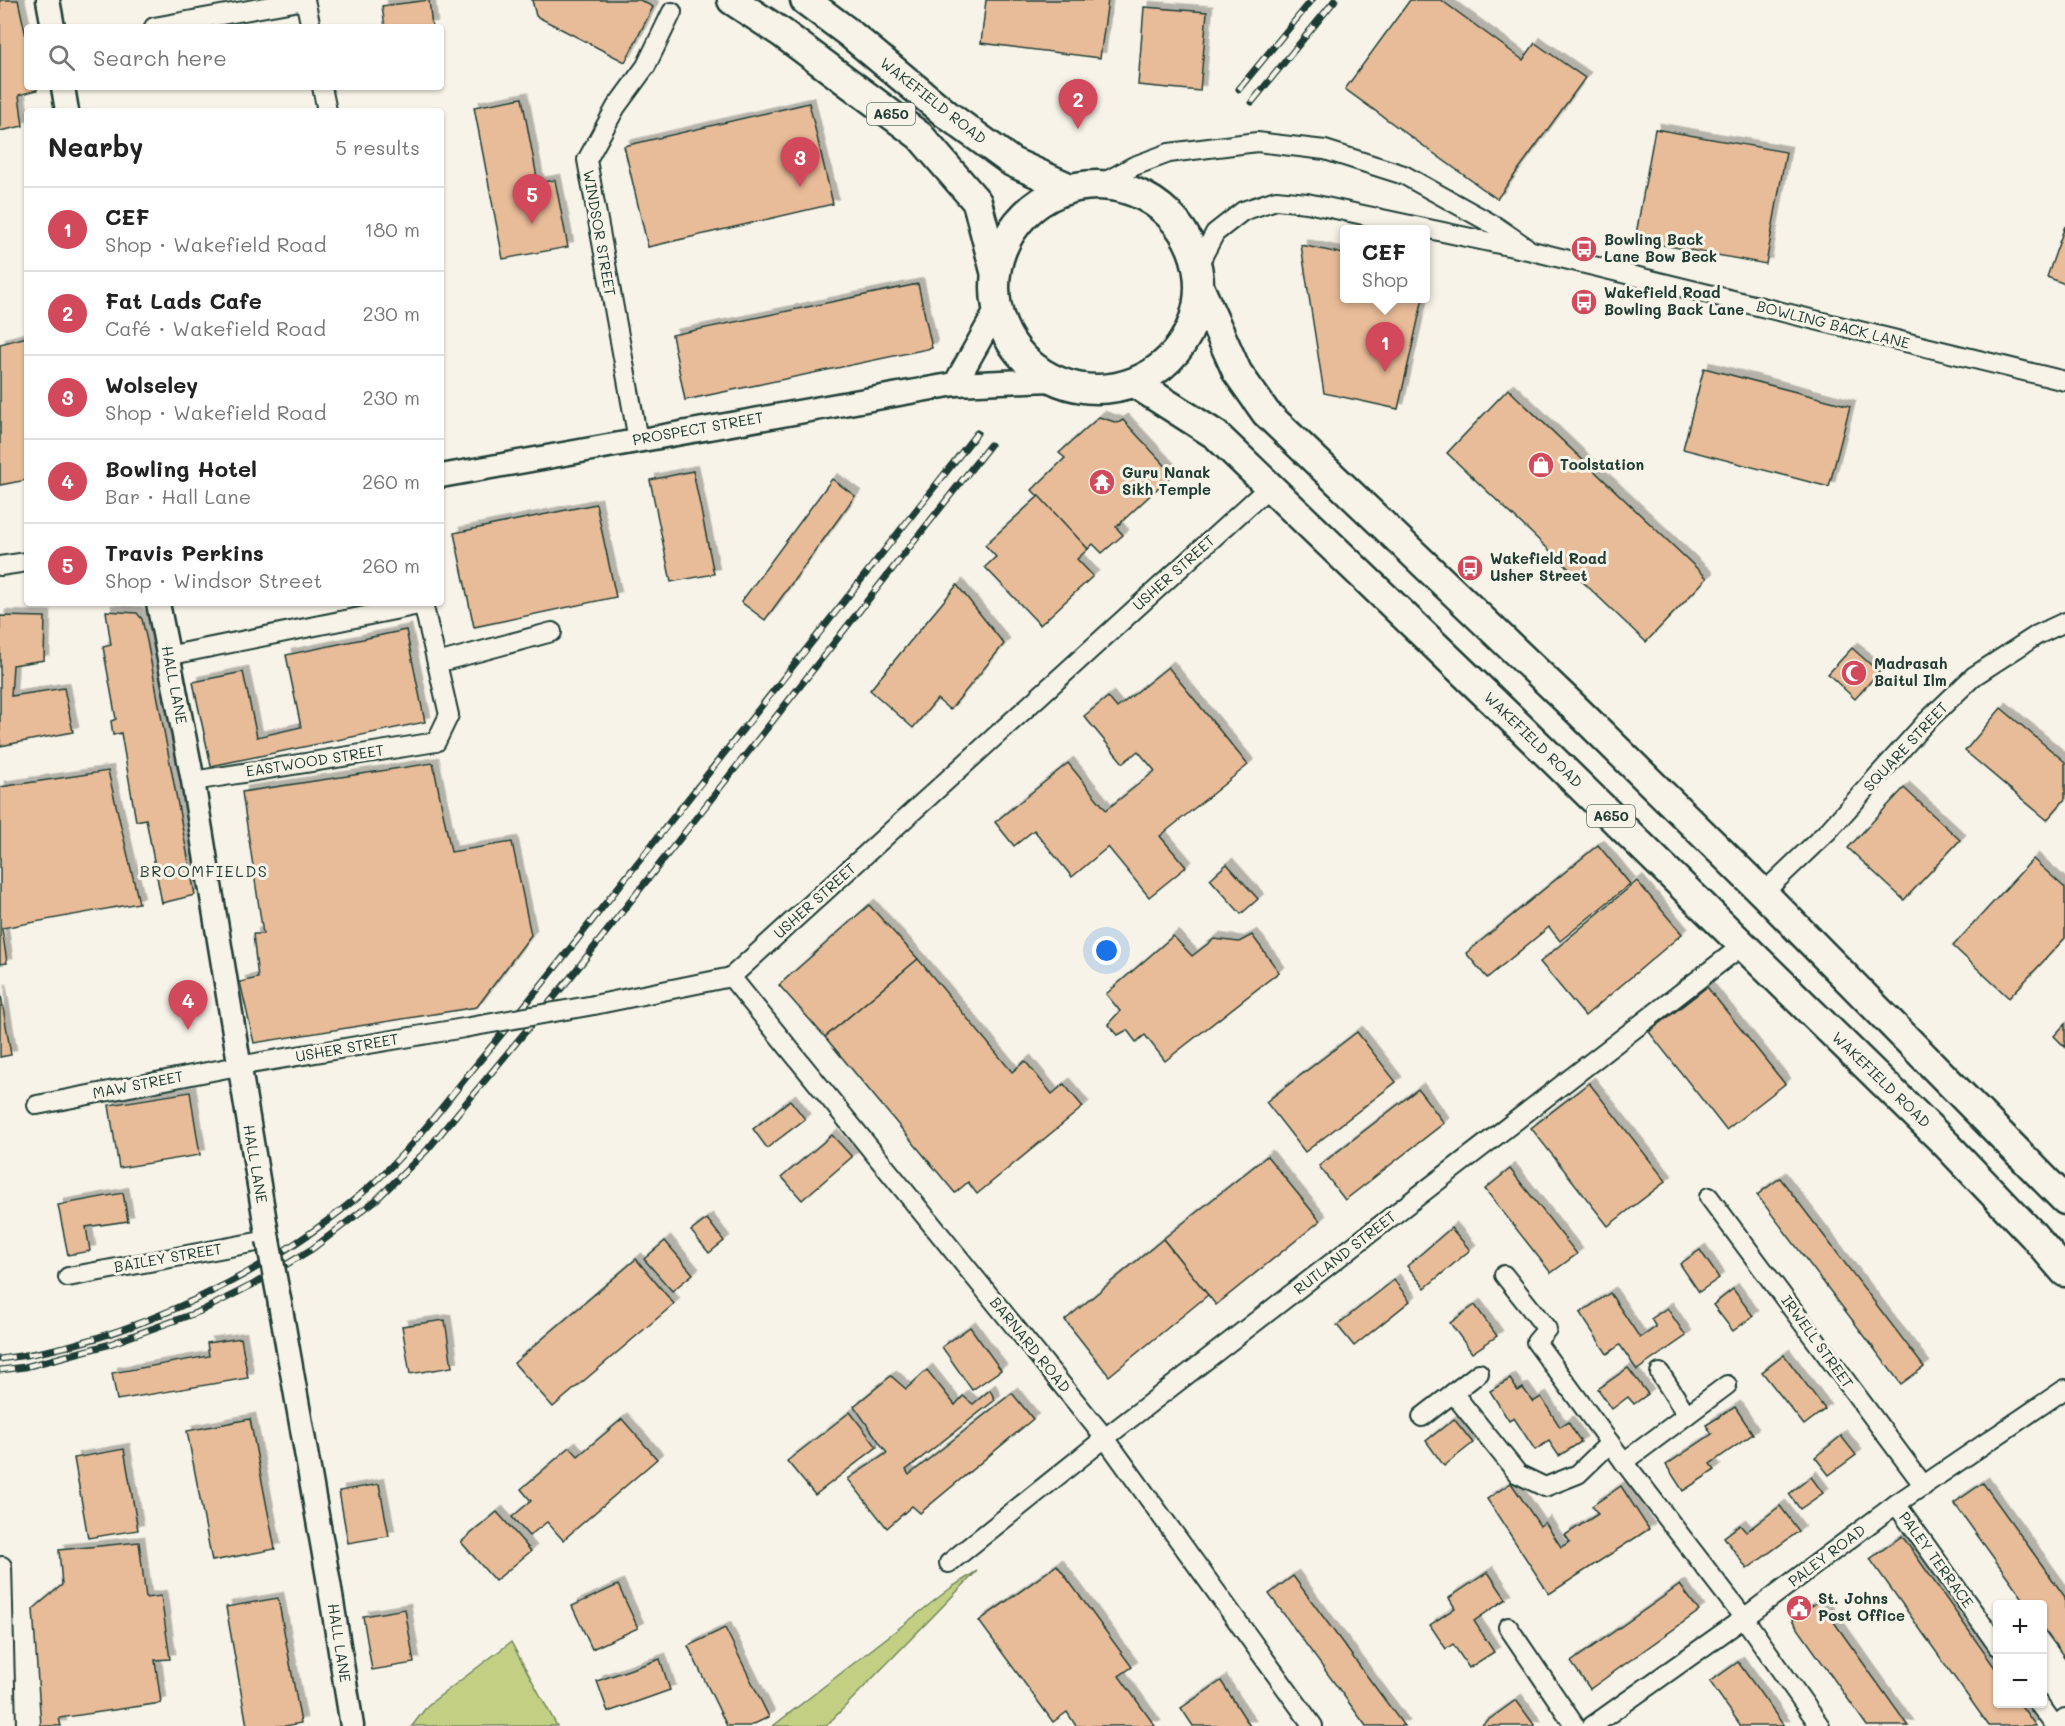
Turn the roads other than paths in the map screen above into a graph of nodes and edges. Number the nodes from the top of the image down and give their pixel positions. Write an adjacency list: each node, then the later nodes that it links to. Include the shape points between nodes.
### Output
1 (48, 0): 6 (street)
2 (305, 0): 7 (street); 8 (street)
3 (732, 0): 18 (main road, A650, via 920,136 977,202)
4 (805, 0): 14 (main road, WAKEFIELD ROAD / A650, via 1012,162)
5 (672, 12): 25 (street, WINDSOR STREET, via 646,66 616,107 587,160)
6 (52, 24)
7 (171, 24)
8 (309, 24)
9 (64, 90): 11 (street)
10 (323, 90): 12 (street)
11 (66, 108)
12 (326, 108)
13 (1103, 183): 14 (main road, A650); 17 (street, BOWLING BACK LANE, via 1169,153 1257,142 1325,150 1404,175); 19 (main road, A650, via 1126,188 1155,202 1184,231)
14 (1070, 188): 18 (main road, A650, via 1028,211 1002,247)
15 (1410, 225): 19 (street, BOWLING BACK LANE, via 1276,200 1243,211 1215,233)
16 (1430, 229): 17 (street, BOWLING BACK LANE)
17 (1532, 251): 22 (street, BOWLING BACK LANE)
18 (995, 271): 20 (main road, A650)
19 (1200, 278): 24 (main road, A650, via 1191,333 1163,368); 38 (main road, A650, via 1237,372 1266,412)
20 (996, 311): 21 (main road, A650, via 1015,351); 23 (street)
21 (1052, 381): 23 (street, PROSPECT STREET); 24 (main road, A650, via 1097,391)
22 (2065, 381)
23 (955, 384): 25 (street, PROSPECT STREET)
24 (1136, 384): 27 (main road, WAKEFIELD ROAD / A650, via 1216,435)
25 (638, 440): 26 (street, PROSPECT STREET)
26 (444, 475)
27 (1269, 487): 39 (main road, WAKEFIELD ROAD / A650); 40 (street, USHER STREET)
28 (24, 562): 29 (street)
29 (0, 566)
30 (159, 606): 35 (street, HALL LANE)
31 (414, 606): 35 (street)
32 (424, 606): 36 (street)
33 (2065, 622): 38 (street, SQUARE STREET, via 2037,635 1974,676 1926,722 1829,830)
34 (552, 632): 36 (street)
35 (168, 656): 37 (street, HALL LANE)
36 (437, 663): 37 (street, EASTWOOD STREET, via 449,715 436,742)
37 (193, 781): 41 (street, HALL LANE)
38 (1763, 893): 43 (main road, A650)
39 (1743, 945): 46 (main road, WAKEFIELD ROAD / A650, via 1946,1144); 56 (street, RUTLAND STREET)
40 (731, 977): 41 (street, USHER STREET, bridge, via 594,1005); 56 (street, BARNARD ROAD)
41 (238, 1066): 42 (street, MAW STREET); 45 (street, HALL LANE)
42 (38, 1105)
43 (2060, 1185)
44 (1710, 1197): 59 (street, IRWELL STREET)
45 (268, 1240): 48 (street, BAILEY STREET); 69 (street, HALL LANE, bridge)
46 (2065, 1272)
47 (1504, 1275): 57 (street, via 1546,1329 1536,1342)
48 (68, 1277)
49 (1479, 1373): 53 (street)
50 (1660, 1373): 54 (street)
51 (1727, 1385): 54 (street)
52 (2065, 1389): 59 (street, PALEY ROAD)
53 (1453, 1394): 55 (street); 57 (street, via 1518,1474 1545,1487 1578,1474)
54 (1687, 1415): 58 (street)
55 (1422, 1417)
56 (1106, 1438): 61 (street, RUTLAND STREET); 70 (street, BARNARD ROAD)
57 (1610, 1443): 58 (street)
58 (1624, 1462): 63 (street)
59 (1924, 1486): 60 (street, PALEY ROAD)
60 (1896, 1504): 63 (street, PALEY ROAD); 65 (street, PALEY TERRACE)
61 (949, 1563)
62 (2, 1566): 68 (street)
63 (1744, 1618): 72 (street, PALEY ROAD); 73 (street)
64 (1508, 1627): 71 (street)
65 (1993, 1639)
66 (2042, 1708): 74 (street)
67 (2065, 1718): 74 (street)
68 (6, 1726)
69 (352, 1726)
70 (1313, 1726)
71 (1575, 1726)
72 (1592, 1726)
73 (1820, 1726)
74 (2055, 1726)

